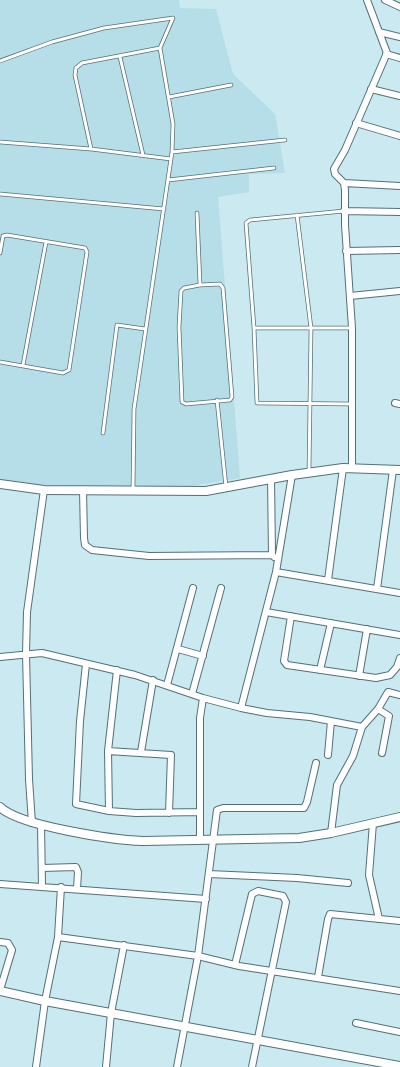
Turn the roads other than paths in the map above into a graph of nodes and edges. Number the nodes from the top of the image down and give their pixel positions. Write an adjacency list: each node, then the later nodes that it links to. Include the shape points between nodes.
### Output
1 (366, 0): 4 (street)
2 (385, 0): 3 (street)
3 (400, 7)
4 (379, 32): 5 (street); 7 (street)
5 (400, 37)
6 (160, 48): 8 (lane); 10 (lane, via 174,20 172,17 104,28 52,42); 14 (lane)
7 (386, 54): 9 (street); 12 (street)
8 (120, 57): 19 (lane, via 82,63 76,68 75,74); 21 (lane)
9 (400, 58)
10 (0, 61)
11 (231, 85): 14 (lane)
12 (371, 89): 13 (street); 15 (street)
13 (400, 96)
14 (169, 97): 20 (lane, via 173,124)
15 (356, 122): 16 (street); 25 (street, via 334,169 336,176)
16 (400, 136)
17 (285, 140): 20 (lane)
18 (0, 142): 19 (lane)
19 (91, 149): 21 (lane)
20 (172, 152): 22 (lane)
21 (143, 155): 22 (lane)
22 (171, 158): 24 (lane)
23 (274, 168): 24 (lane)
24 (168, 180): 28 (lane)
25 (344, 184): 26 (street); 29 (street)
26 (400, 186)
27 (0, 194): 28 (lane)
28 (164, 209): 43 (lane)
29 (344, 211): 30 (street); 32 (lane); 35 (street)
30 (400, 212)
31 (197, 213): 37 (lane)
32 (297, 215): 40 (lane, via 246,222); 41 (lane)
33 (46, 242): 36 (lane, via 4,235); 45 (lane); 45 (lane, via 87,250 70,365 69,370 63,373)
34 (400, 250): 35 (street)
35 (346, 251): 39 (street)
36 (0, 253)
37 (200, 285): 46 (lane, via 220,284 223,288 232,398); 46 (lane, via 181,291 179,326 182,402 186,404)
38 (400, 291): 39 (street)
39 (350, 296): 42 (street)
40 (254, 328): 41 (lane); 47 (lane, via 257,403)
41 (311, 328): 42 (lane); 47 (lane)
42 (352, 328): 48 (street)
43 (145, 329): 49 (lane, via 117,325); 60 (lane, via 134,409)
44 (0, 362): 45 (lane)
45 (23, 365)
46 (217, 400): 57 (lane)
47 (309, 402): 48 (lane); 53 (lane)
48 (353, 404): 51 (street)
49 (102, 433)
50 (343, 468): 51 (street); 53 (street); 64 (street)
51 (352, 468): 52 (street)
52 (396, 470): 67 (street)
53 (309, 472): 54 (street)
54 (292, 475): 55 (street); 62 (street)
55 (272, 478): 57 (street); 61 (street)
56 (0, 484): 58 (street)
57 (226, 487): 60 (street, via 206,491)
58 (44, 490): 59 (street); 75 (street, via 27,612)
59 (83, 490): 60 (street); 61 (street, via 85,545 92,550 149,556)
60 (134, 491)
61 (272, 555): 62 (street)
62 (279, 559): 63 (street)
63 (276, 572): 64 (street); 69 (street)
64 (328, 580): 67 (street)
65 (193, 588): 74 (street)
66 (221, 588): 76 (street)
67 (377, 589): 68 (street)
68 (400, 593)
69 (266, 612): 70 (street); 88 (street)
70 (291, 616): 71 (street); 81 (street, via 284,663)
71 (331, 623): 72 (street); 81 (street)
72 (367, 629): 73 (street); 82 (street)
73 (400, 635)
74 (178, 648): 76 (street); 84 (street)
75 (26, 654): 77 (street); 79 (street, via 42,653); 104 (street)
76 (203, 656): 85 (street)
77 (0, 657)
78 (400, 658): 82 (street, via 390,675 376,678)
79 (86, 664): 80 (street); 98 (street, via 76,802 78,805)
80 (116, 670): 83 (street); 92 (street)
81 (320, 670): 82 (street)
82 (359, 676)
83 (154, 680): 84 (street); 93 (street)
84 (167, 685): 85 (street)
85 (192, 694): 87 (street)
86 (400, 695): 89 (street, via 388,692)
87 (203, 698): 88 (street); 99 (street, via 200,718)
88 (241, 708): 90 (street)
89 (378, 709): 91 (street); 94 (street, via 389,716)
90 (331, 721): 91 (street); 95 (street)
91 (362, 727): 107 (street, via 353,756 337,785)
92 (108, 751): 93 (street); 98 (street)
93 (141, 752): 100 (street, via 172,756)
94 (382, 753)
95 (328, 755)
96 (316, 762): 109 (street, via 304,808 220,808 217,810)
97 (0, 807): 102 (street)
98 (109, 811): 100 (street)
99 (200, 812): 100 (street); 108 (street)
100 (169, 813)
101 (0, 814): 102 (street)
102 (10, 815): 104 (street)
103 (400, 816): 105 (street)
104 (32, 823): 106 (street)
105 (373, 823): 107 (street); 118 (street, via 369,877)
106 (41, 825): 108 (street, via 133,841); 110 (street)
107 (331, 833): 109 (street, via 299,838)
108 (200, 840): 109 (street)
109 (213, 841): 111 (street)
110 (42, 868): 114 (street); 116 (street, via 76,867)
111 (209, 874): 112 (street); 117 (street)
112 (348, 883)
113 (0, 884): 114 (street)
114 (42, 886): 115 (street)
115 (61, 887): 116 (street); 120 (street)
116 (78, 889): 117 (street)
117 (206, 899): 123 (street)
118 (379, 919): 119 (street); 126 (street, via 329,915)
119 (400, 921)
120 (58, 937): 122 (street); 129 (street)
121 (0, 942): 127 (street, via 8,944 12,950)
122 (124, 945): 123 (street); 130 (street)
123 (198, 956): 124 (street); 132 (street)
124 (235, 965): 125 (street); 125 (street, via 252,894 258,891 283,896 286,900)
125 (272, 970): 126 (street); 134 (street)
126 (318, 977): 128 (street)
127 (0, 991): 129 (street)
128 (400, 991)
129 (45, 1001): 130 (street); 136 (street)
130 (111, 1012): 132 (street); 137 (street)
131 (356, 1023): 133 (street)
132 (183, 1026): 134 (street); 138 (street)
133 (400, 1032)
134 (258, 1040): 135 (street); 139 (street)
135 (400, 1066)
136 (36, 1067)
137 (106, 1067)
138 (177, 1067)
139 (252, 1067)

